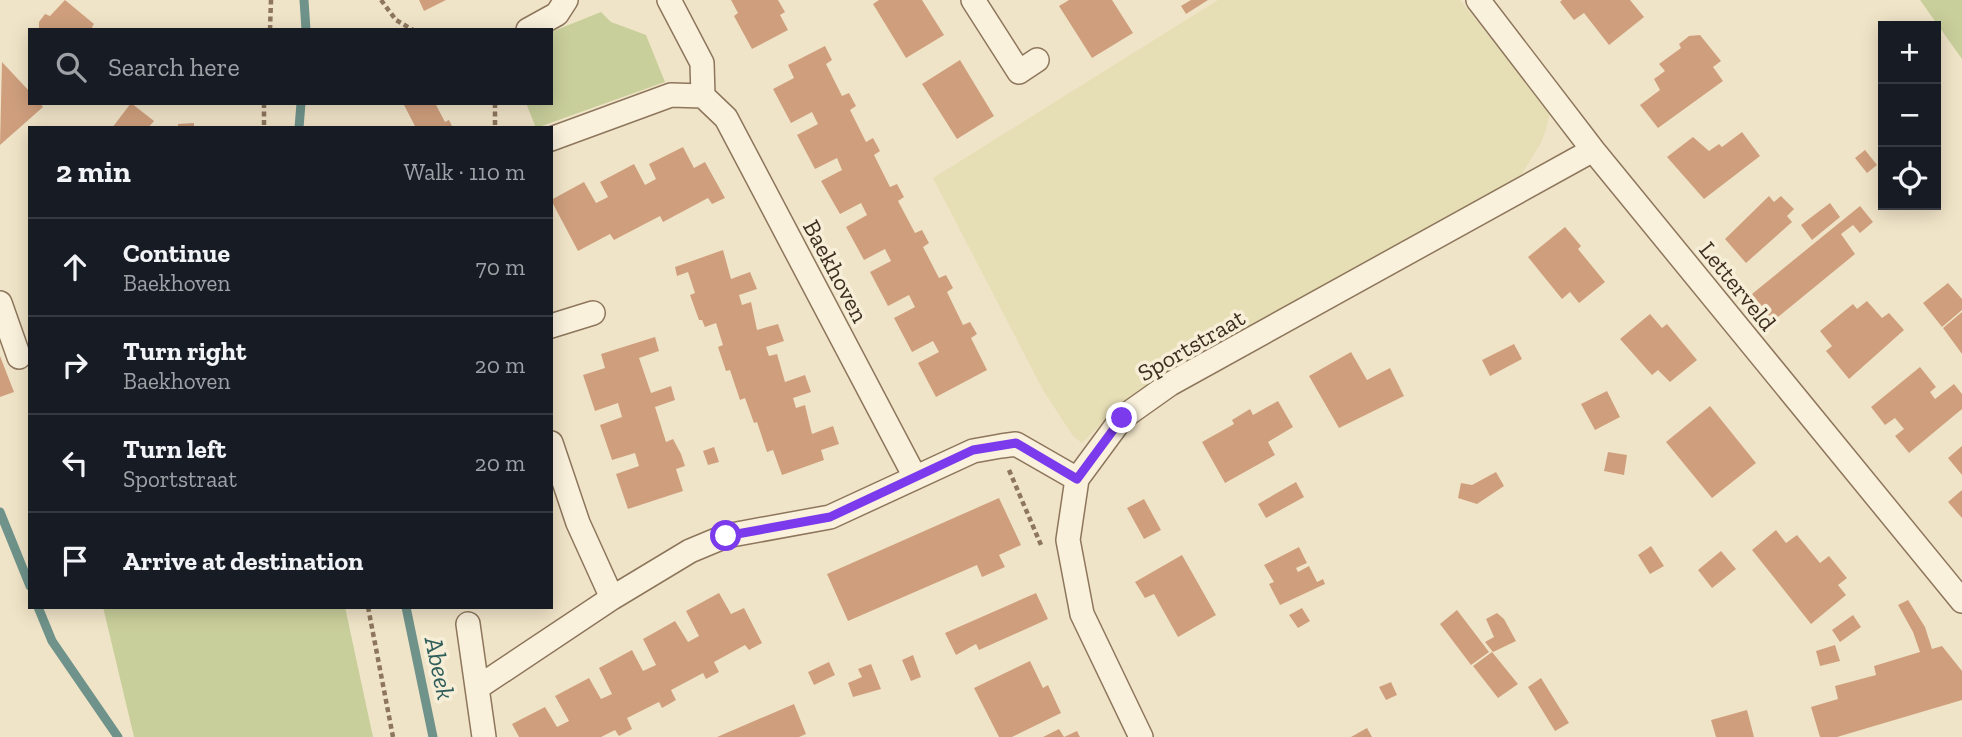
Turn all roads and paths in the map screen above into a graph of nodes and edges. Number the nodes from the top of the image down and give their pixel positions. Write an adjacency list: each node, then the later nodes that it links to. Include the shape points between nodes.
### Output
1 (271, 0): 7 (path)
2 (382, 0): 8 (path)
3 (566, 0): 9 (street, via 557,14)
4 (669, 0): 11 (street, via 702,63)
5 (973, 0): 10 (street, via 1018,72)
6 (1478, 0): 17 (street, Letterveld)
7 (270, 28)
8 (410, 28)
9 (532, 28)
10 (1037, 60)
11 (702, 96): 16 (street, via 671,95); 24 (street, Baekhoven, via 726,118)
12 (264, 105): 14 (path)
13 (495, 105): 15 (path)
14 (264, 126)
15 (495, 126)
16 (553, 138)
17 (1593, 150): 25 (street, Sportstraat, via 1170,384 1122,418); 28 (street, Letterveld)
18 (0, 303): 21 (street)
19 (593, 313): 20 (street)
20 (553, 325)
21 (19, 357)
22 (1001, 446): 24 (street, via 973,450); 25 (street, via 1016,443); 26 (path)
23 (553, 449): 27 (street, via 578,523)
24 (915, 477): 27 (street, via 830,517 726,536 690,551)
25 (1077, 479): 34 (street, Sportstraat, via 1068,540 1082,614)
26 (1045, 554)
27 (612, 598): 31 (street)
28 (1962, 601)
29 (368, 609): 32 (path)
30 (468, 624): 31 (street)
31 (477, 688): 33 (street)
32 (393, 737)
33 (484, 737)
34 (1141, 737)

